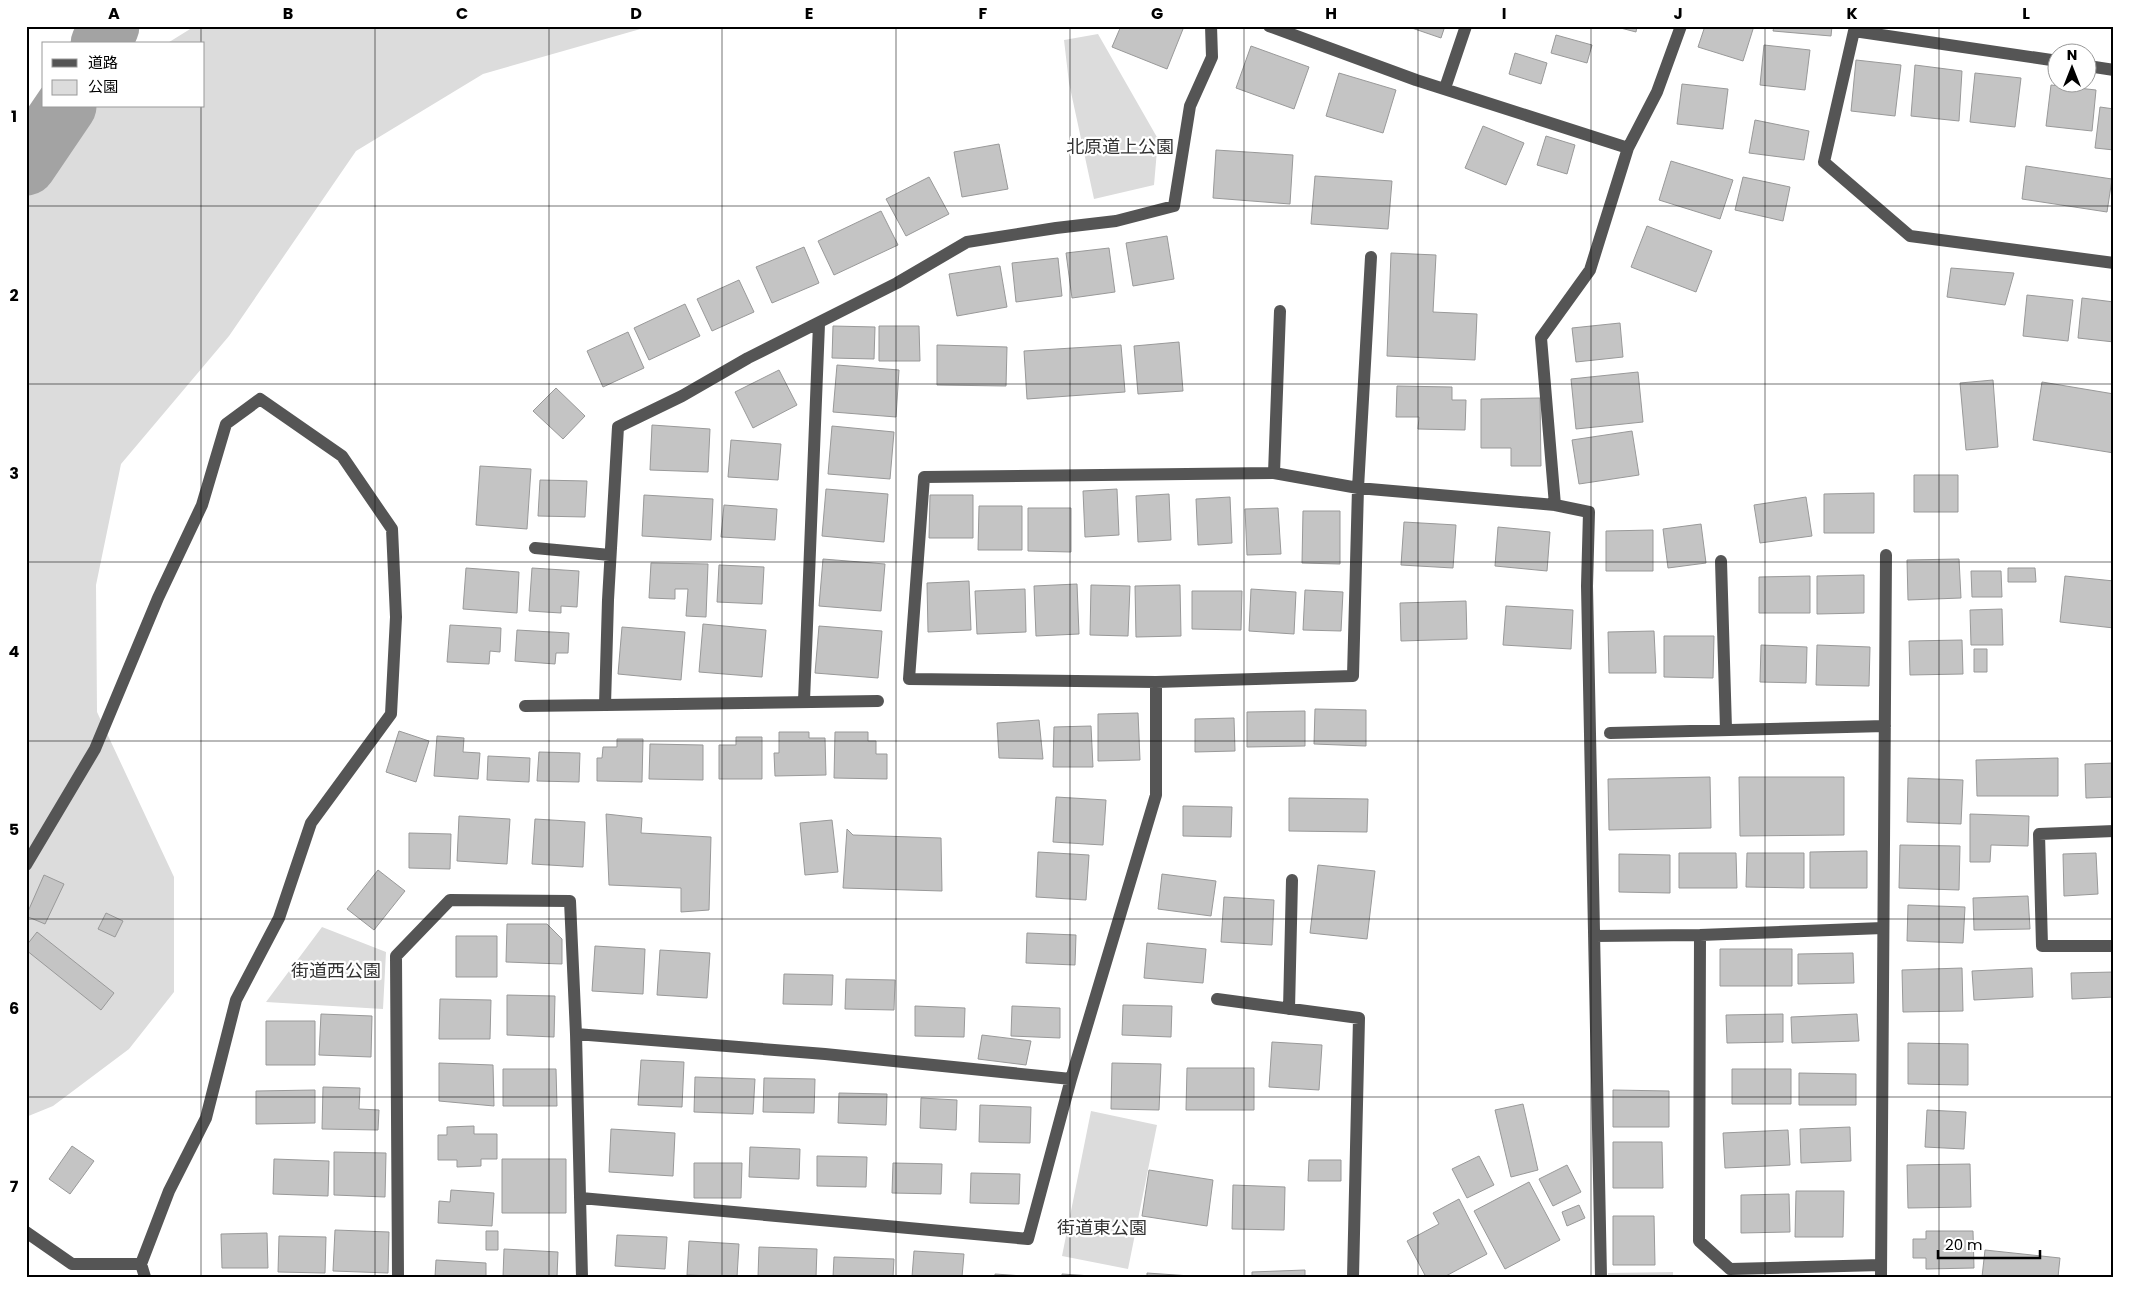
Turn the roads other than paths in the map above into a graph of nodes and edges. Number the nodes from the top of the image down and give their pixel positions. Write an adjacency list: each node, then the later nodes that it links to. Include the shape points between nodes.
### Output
1 (1211, 26): 13 (street, via 1212,57 1190,106 1174,206 1116,222 967,242)
2 (1269, 26): 8 (street)
3 (1466, 26): 8 (street)
4 (1681, 26): 9 (street, via 1657,92)
5 (2048, 60): 11 (street, via 1854,31 1824,162 1910,236)
6 (2098, 68): 7 (street)
7 (2114, 70)
8 (1445, 88): 9 (street)
9 (1628, 148): 16 (street, via 1590,270 1540,338)
10 (1371, 257): 15 (street)
11 (2114, 263)
12 (1280, 311): 14 (street)
13 (819, 324): 18 (street, via 618,427); 22 (street)
14 (1274, 473): 15 (street); 21 (street, via 924,477 909,679)
15 (1358, 488): 16 (street); 21 (street, via 1353,676)
16 (1555, 505): 34 (street, via 1589,512 1587,586)
17 (535, 548): 18 (street)
18 (610, 555): 24 (street)
19 (1886, 555): 26 (street)
20 (1721, 562): 27 (street)
21 (1156, 682): 39 (street, via 1156,795)
22 (804, 701): 23 (street); 24 (street)
23 (878, 701)
24 (605, 704): 25 (street)
25 (525, 706)
26 (1885, 726): 27 (street); 32 (street)
27 (1726, 730): 28 (street)
28 (1610, 733)
29 (2114, 831): 35 (street, via 2039,834 2042,946)
30 (26, 865): 42 (street, via 95,749 158,598 202,505 226,424 260,399 342,456 392,528 396,616 391,714 310,823 279,918 236,1000 206,1118 169,1192)
31 (1292, 880): 37 (street)
32 (1883, 928): 33 (street); 43 (street)
33 (1700, 935): 34 (street); 43 (street, via 1699,1241 1730,1269)
34 (1594, 936): 48 (street)
35 (2114, 946)
36 (1217, 998): 37 (street)
37 (1289, 1009): 47 (street, via 1359,1018)
38 (576, 1034): 39 (street); 40 (street); 45 (street, via 570,901 450,900 396,956)
39 (1071, 1078): 40 (street, via 1028,1239)
40 (581, 1198): 46 (street)
41 (26, 1232): 42 (street, via 72,1264)
42 (141, 1264): 44 (street)
43 (1881, 1271)
44 (145, 1277)
45 (398, 1277)
46 (582, 1277)
47 (1353, 1277)
48 (1601, 1277)

